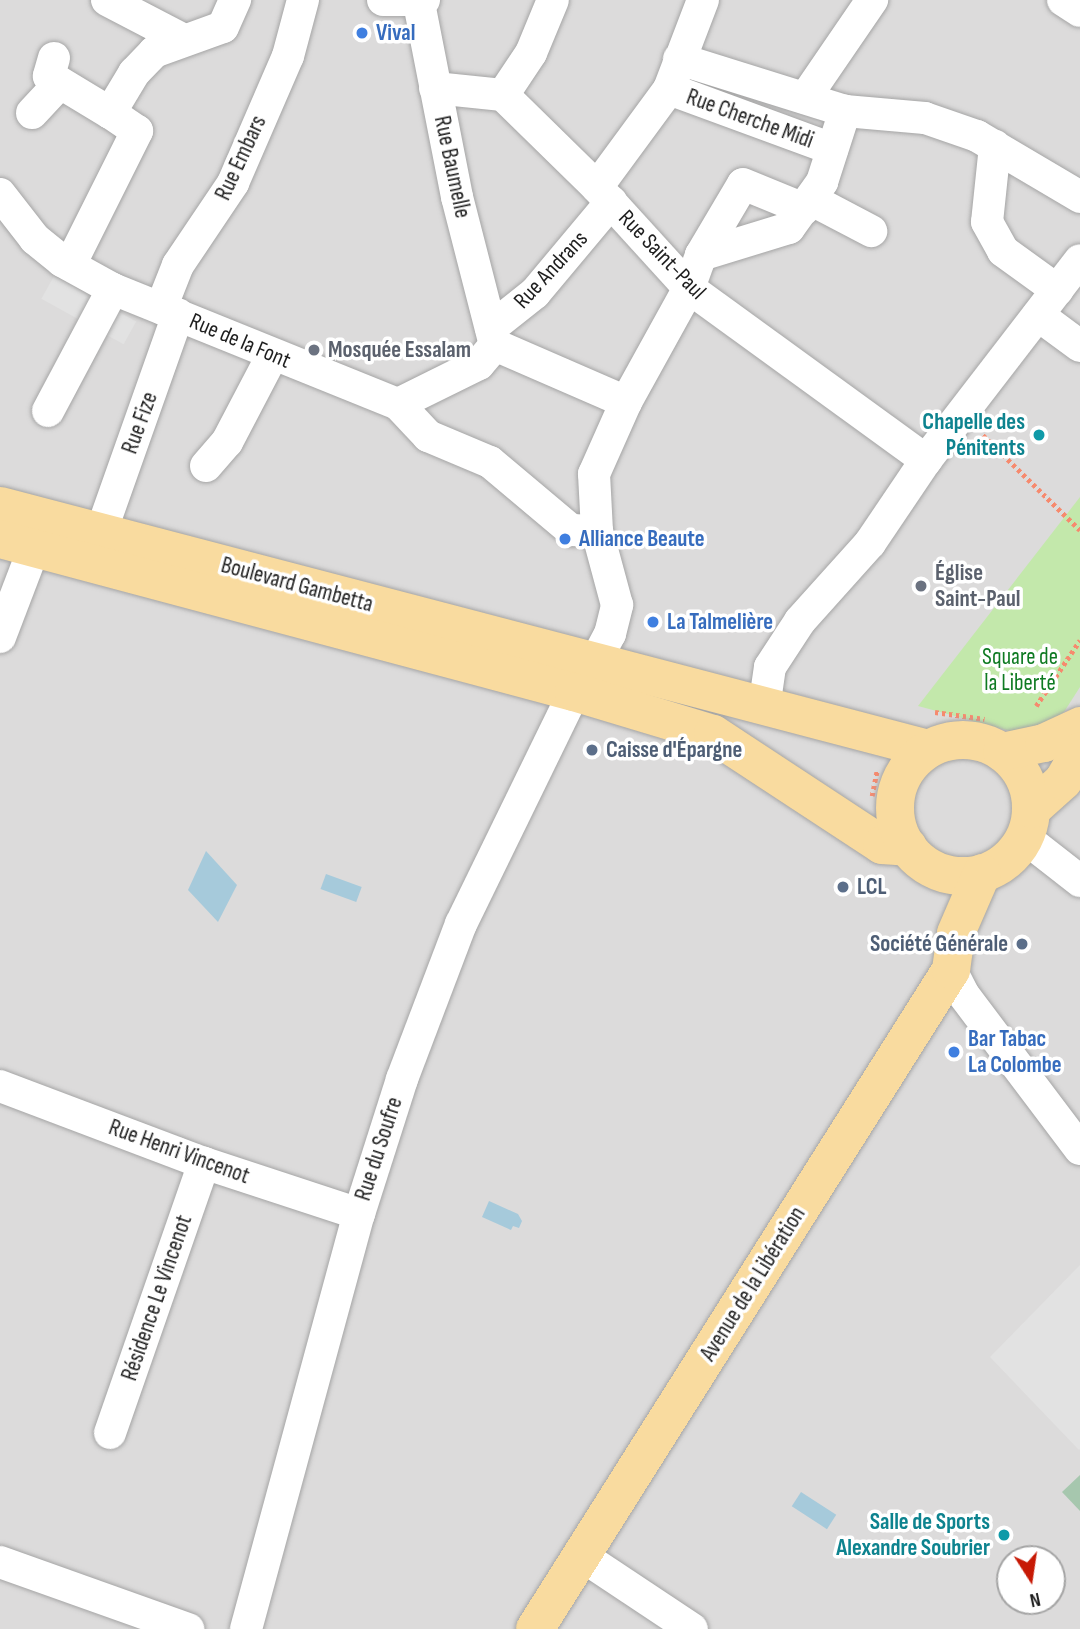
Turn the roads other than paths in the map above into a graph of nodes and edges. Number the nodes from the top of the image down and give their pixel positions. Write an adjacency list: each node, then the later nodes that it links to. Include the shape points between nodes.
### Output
1 (107, 0): 11 (street)
2 (235, 0): 11 (street, via 223,27)
3 (303, 0): 33 (street, Rue Embars, via 288,56 233,183 178,265)
4 (383, 0): 9 (street)
5 (553, 0): 15 (street, via 531,53)
6 (703, 0): 12 (street, Rue Andrans)
7 (872, 0): 16 (street)
8 (1063, 0): 10 (street)
9 (421, 1): 13 (street, Rue Baumelle)
10 (1080, 11)
11 (182, 38): 19 (street, via 154,52 134,73)
12 (680, 59): 14 (street, Rue Andrans); 16 (street)
13 (435, 88): 15 (street); 34 (street, Rue Baumelle)
14 (669, 89): 21 (street, Rue Cherche Midi); 23 (street, Rue Andrans)
15 (503, 95): 23 (street, Rue Saint-Paul)
16 (805, 98): 17 (street)
17 (845, 111): 20 (street, via 925,118); 21 (street)
18 (32, 113): 19 (street, via 57,71)
19 (110, 113): 29 (street, via 137,131)
20 (995, 146): 24 (street); 32 (street, via 988,222 1003,251)
21 (832, 149): 25 (street)
22 (0, 194): 29 (street, Rue de la Font, via 35,239)
23 (604, 195): 31 (street, Rue Saint-Paul); 34 (street, Rue Andrans, via 535,293)
24 (1080, 197)
25 (808, 205): 26 (street); 27 (street, via 789,228); 27 (street, via 743,184)
26 (871, 231)
27 (701, 255): 31 (street)
28 (1080, 260): 32 (street)
29 (70, 265): 30 (street, Rue de la Font)
30 (113, 289): 33 (street, Rue de la Font); 39 (street)
31 (690, 289): 37 (street); 40 (street, Rue Saint-Paul)
32 (1047, 303): 35 (street); 40 (street)
33 (170, 311): 36 (street, Rue de la Font); 44 (street, Rue Fize)
34 (493, 337): 37 (street); 38 (street, Rue Andrans, via 479,364)
35 (1080, 346)
36 (272, 356): 38 (street, Rue de la Font); 41 (street, via 227,442)
37 (626, 402): 43 (street, via 594,474)
38 (398, 404): 43 (street, Rue de la Font, via 428,436 490,462 571,530)
39 (48, 411)
40 (926, 460): 49 (street, via 870,543 800,621 769,667)
41 (206, 466)
42 (0, 506): 44 (main road, Boulevard Gambetta)
43 (597, 531): 47 (street, via 617,605 610,634)
44 (101, 532): 47 (main road, Boulevard Gambetta)
45 (17, 544): 46 (street); 48 (main road, Boulevard Gambetta)
46 (0, 637)
47 (596, 660): 48 (main road); 49 (main road, Boulevard Gambetta)
48 (574, 692): 54 (main road, Boulevard Gambetta, via 713,734); 63 (street, Rue du Soufre, via 461,924 402,1079)
49 (764, 708): 51 (main road, Boulevard Gambetta, via 897,738); 54 (main road)
50 (1080, 726): 52 (main road, via 1044,743)
51 (929, 750): 52 (main road, via 965,740); 56 (main road, via 911,764 895,805 898,828)
52 (1002, 752): 55 (main road, via 1018,767 1028,786)
53 (1080, 752): 55 (main road)
54 (764, 769): 56 (main road, Boulevard Gambetta, via 882,845)
55 (1028, 823): 57 (main road, via 1000,866); 58 (street)
56 (918, 857): 57 (main road, via 964,876); 59 (main road)
57 (982, 873): 59 (main road, Avenue de la Libération)
58 (1080, 881)
59 (954, 952): 61 (street, via 963,994); 65 (main road, Avenue de la Libération)
60 (0, 1086): 62 (street, Rue Henri Vincenot)
61 (1080, 1149)
62 (204, 1163): 63 (street, Rue Henri Vincenot); 64 (street, Résidence Le Vincenot)
63 (359, 1214): 68 (street, Rue du Soufre)
64 (110, 1433)
65 (582, 1556): 69 (main road, Avenue de la Libération); 70 (street)
66 (0, 1562): 67 (street)
67 (188, 1629)
68 (246, 1629)
69 (535, 1629)
70 (692, 1629)

